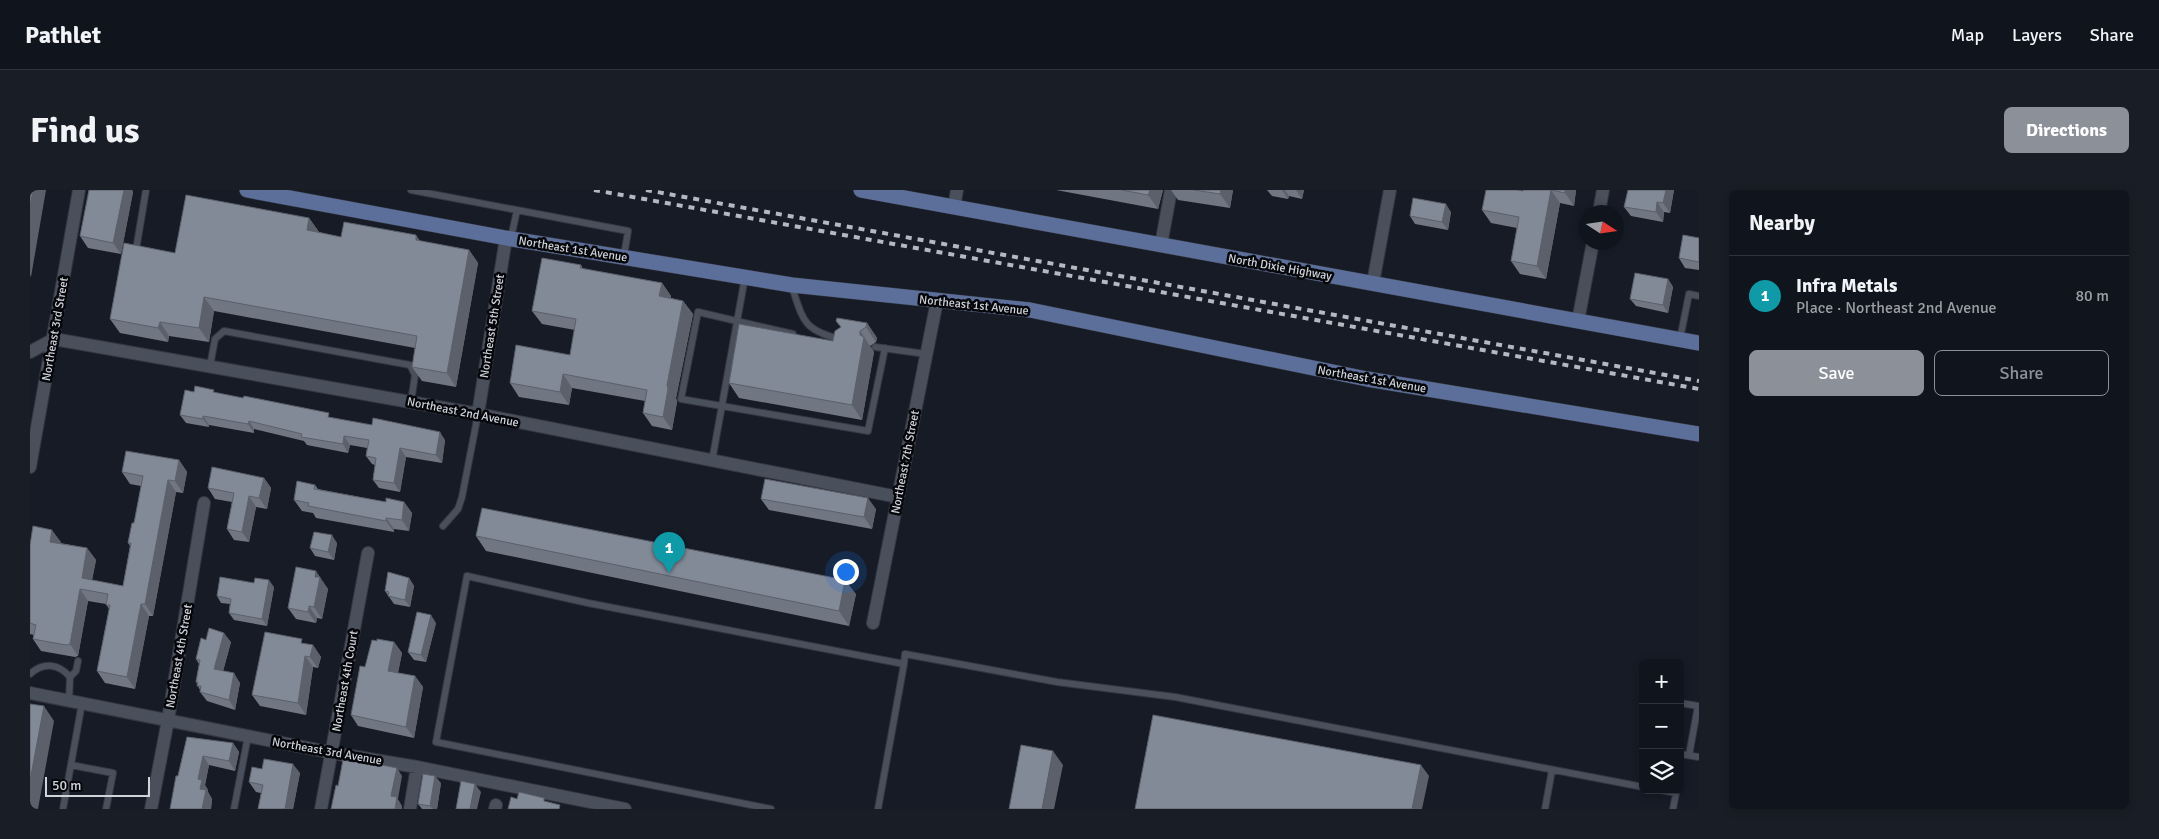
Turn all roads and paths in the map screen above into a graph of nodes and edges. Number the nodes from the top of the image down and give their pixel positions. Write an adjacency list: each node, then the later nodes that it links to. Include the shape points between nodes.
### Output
1 (79, 190): 26 (street, Northeast 3rd Street)
2 (146, 190): 14 (lane)
3 (247, 190): 13 (main road, Northeast 1st Avenue)
4 (411, 190): 12 (lane)
5 (861, 190): 11 (main road, North Dixie Highway)
6 (957, 190): 11 (street)
7 (1170, 190): 15 (street)
8 (1390, 190): 19 (street)
9 (1603, 190): 10 (street)
10 (1600, 205)
11 (954, 207): 15 (main road, North Dixie Highway)
12 (517, 210): 13 (lane); 17 (lane, via 628,231)
13 (508, 239): 17 (main road, Northeast 1st Avenue); 37 (street, Northeast 5th Street)
14 (137, 244)
15 (1161, 245): 19 (main road, North Dixie Highway)
16 (1591, 250): 24 (street)
17 (624, 257): 18 (main road, Northeast 1st Avenue)
18 (745, 277): 20 (main road, Northeast 1st Avenue); 23 (lane)
19 (1373, 283): 24 (main road, North Dixie Highway)
20 (792, 285): 22 (main road, Northeast 1st Avenue); 28 (lane, via 802,317 818,334)
21 (1699, 296): 27 (lane, via 1689,294)
22 (937, 301): 33 (street, Northeast 7th Street); 38 (main road, Northeast 1st Avenue, via 1030,310 1367,379)
23 (736, 320): 25 (lane); 36 (lane); 36 (lane, via 698,312 681,399)
24 (1578, 321): 27 (main road, North Dixie Highway)
25 (793, 334)
26 (54, 338): 32 (street); 34 (street, Northeast 2nd Avenue); 39 (street, Northeast 3rd Street)
27 (1680, 339): 29 (main road, North Dixie Highway)
28 (846, 341)
29 (1699, 343)
30 (875, 346): 31 (lane)
31 (885, 348): 33 (lane); 36 (lane, via 868,432)
32 (30, 352)
33 (926, 354): 42 (street, Northeast 7th Street)
34 (210, 366): 35 (street, Northeast 2nd Avenue); 35 (lane, via 215,338 224,331 410,365 415,375)
35 (411, 402): 37 (street, Northeast 2nd Avenue)
36 (721, 406): 40 (lane)
37 (478, 414): 40 (street, Northeast 2nd Avenue); 44 (lane, via 462,497 458,508)
38 (1699, 434)
39 (32, 443): 41 (street, Northeast 3rd Street)
40 (712, 461): 42 (street, Northeast 2nd Avenue)
41 (30, 467)
42 (898, 496): 46 (street, Northeast 7th Street)
43 (204, 503): 56 (street, Northeast 4th Street)
44 (443, 526)
45 (368, 553): 58 (street, Northeast 4th Court)
46 (873, 623)
47 (78, 661): 50 (lane, via 76,671)
48 (904, 664): 64 (lane, via 905,654 1057,682 1175,697); 75 (lane, via 588,603 467,576 436,742); 76 (lane)
49 (30, 674): 50 (lane, via 46,665 56,666)
50 (70, 677): 52 (lane)
51 (30, 693): 52 (street, Northeast 3rd Avenue)
52 (68, 700): 53 (street, Northeast 3rd Avenue)
53 (82, 703): 56 (street, Northeast 3rd Avenue); 62 (lane)
54 (1684, 704): 55 (lane)
55 (1698, 706): 60 (lane)
56 (168, 720): 57 (street, Northeast 3rd Avenue); 70 (street, Northeast 4th Street)
57 (248, 736): 58 (street, Northeast 3rd Avenue); 71 (lane)
58 (333, 753): 63 (street, Northeast 3rd Avenue); 72 (street, Northeast 4th Court)
59 (1684, 754): 60 (lane)
60 (1689, 755): 61 (lane)
61 (1699, 757)
62 (71, 765): 68 (lane); 69 (lane, via 113,773)
63 (417, 767): 67 (street, Northeast 3rd Avenue); 73 (street)
64 (1552, 770): 65 (lane); 77 (lane)
65 (1639, 786)
66 (1676, 794): 78 (lane)
67 (574, 804): 74 (street, Northeast 3rd Avenue)
68 (63, 809)
69 (106, 809)
70 (151, 809)
71 (234, 809)
72 (321, 809)
73 (410, 809)
74 (625, 809)
75 (771, 809)
76 (878, 809)
77 (1545, 809)
78 (1673, 809)

